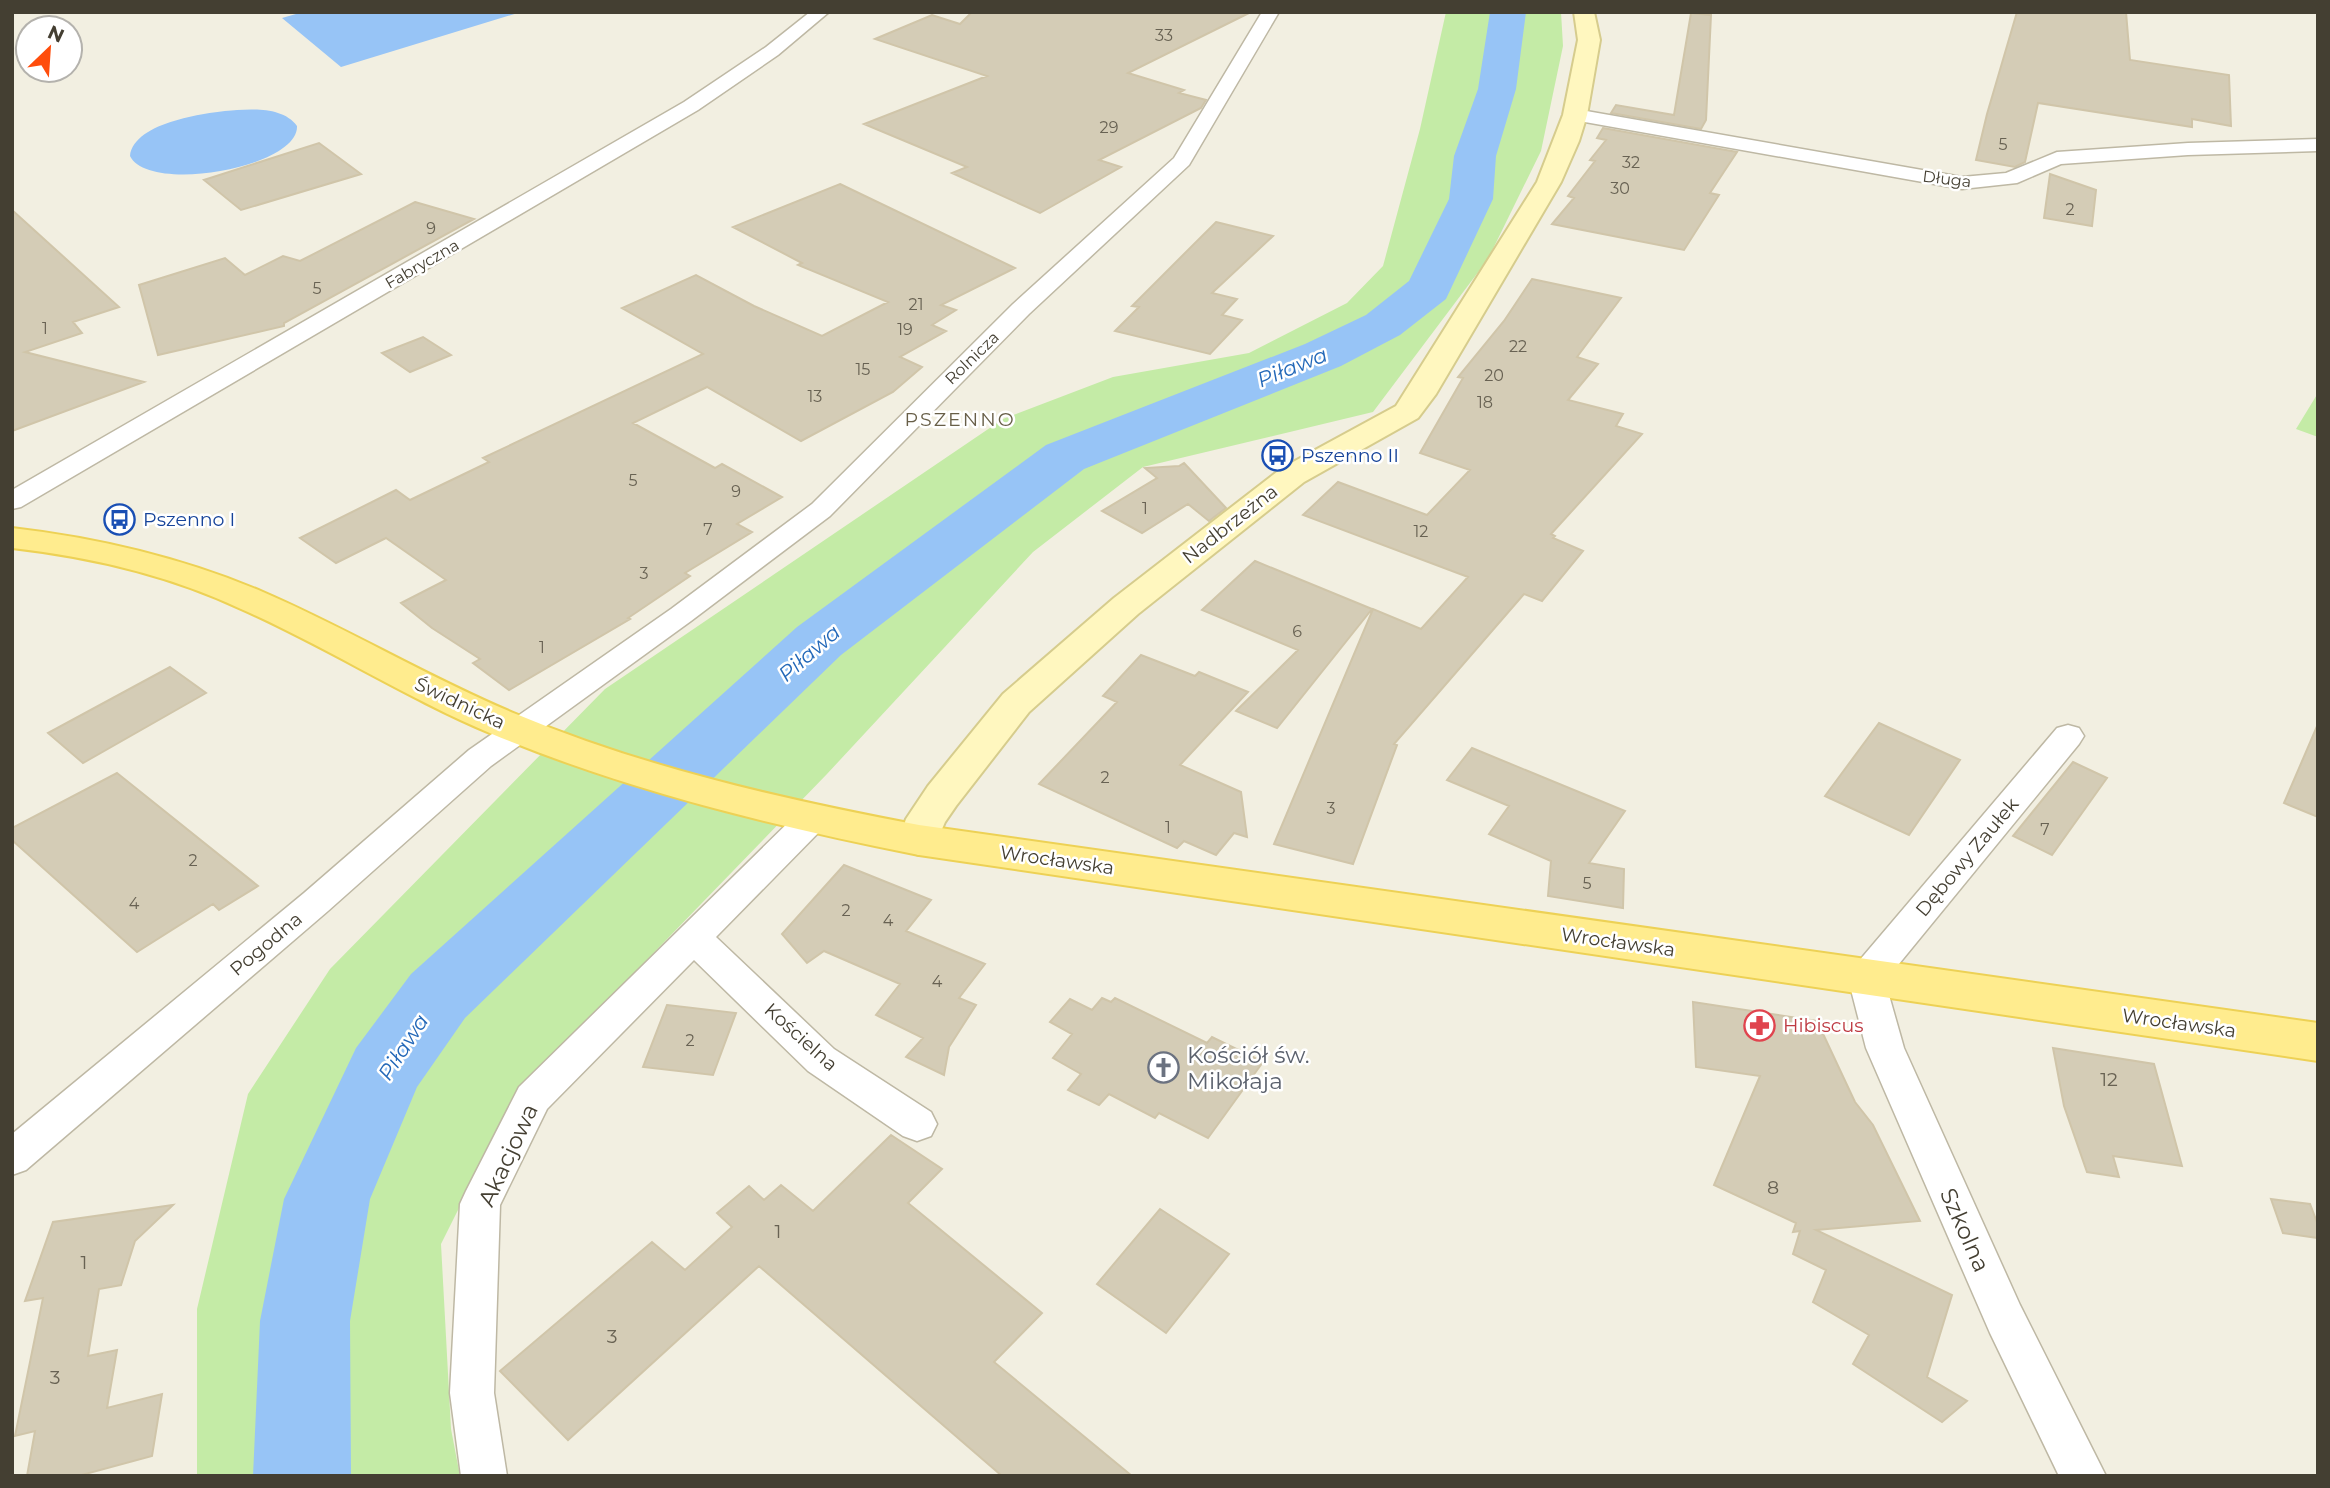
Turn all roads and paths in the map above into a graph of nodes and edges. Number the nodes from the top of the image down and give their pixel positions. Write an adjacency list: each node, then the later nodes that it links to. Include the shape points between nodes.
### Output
1 (821, 12): 6 (street, Fabryczna, via 691,106)
2 (1271, 12): 8 (street, Rolnicza, via 1182,160 1021,309 821,510)
3 (1584, 12): 4 (street, Nadbrzeżna, via 1589,40)
4 (1575, 115): 5 (street, Długa, via 1962,183 2010,180 2057,158); 11 (street, Nadbrzeżna, via 1549,182 1407,412 1293,475 1126,606 1016,704 926,818)
5 (2318, 145)
6 (12, 501)
7 (12, 538): 8 (main road, Świdnicka, via 87,548 249,599)
8 (520, 730): 10 (main road, Świdnicka, via 654,777); 16 (street, Pogodna, via 480,758)
9 (2068, 736): 13 (street, Dębowy Zaułek)
10 (800, 817): 11 (main road, Świdnicka); 12 (street, Akacjowa)
11 (919, 840): 13 (main road, Wrocławska)
12 (694, 937): 15 (street, Kościelna, via 821,1060); 17 (street, Akacjowa, via 533,1098 481,1204 472,1393)
13 (1866, 978): 14 (main road, Wrocławska); 18 (street, Szkolna, via 1885,1048 2005,1320)
14 (2318, 1042)
15 (917, 1124)
16 (12, 1158)
17 (484, 1476)
18 (2083, 1476)

